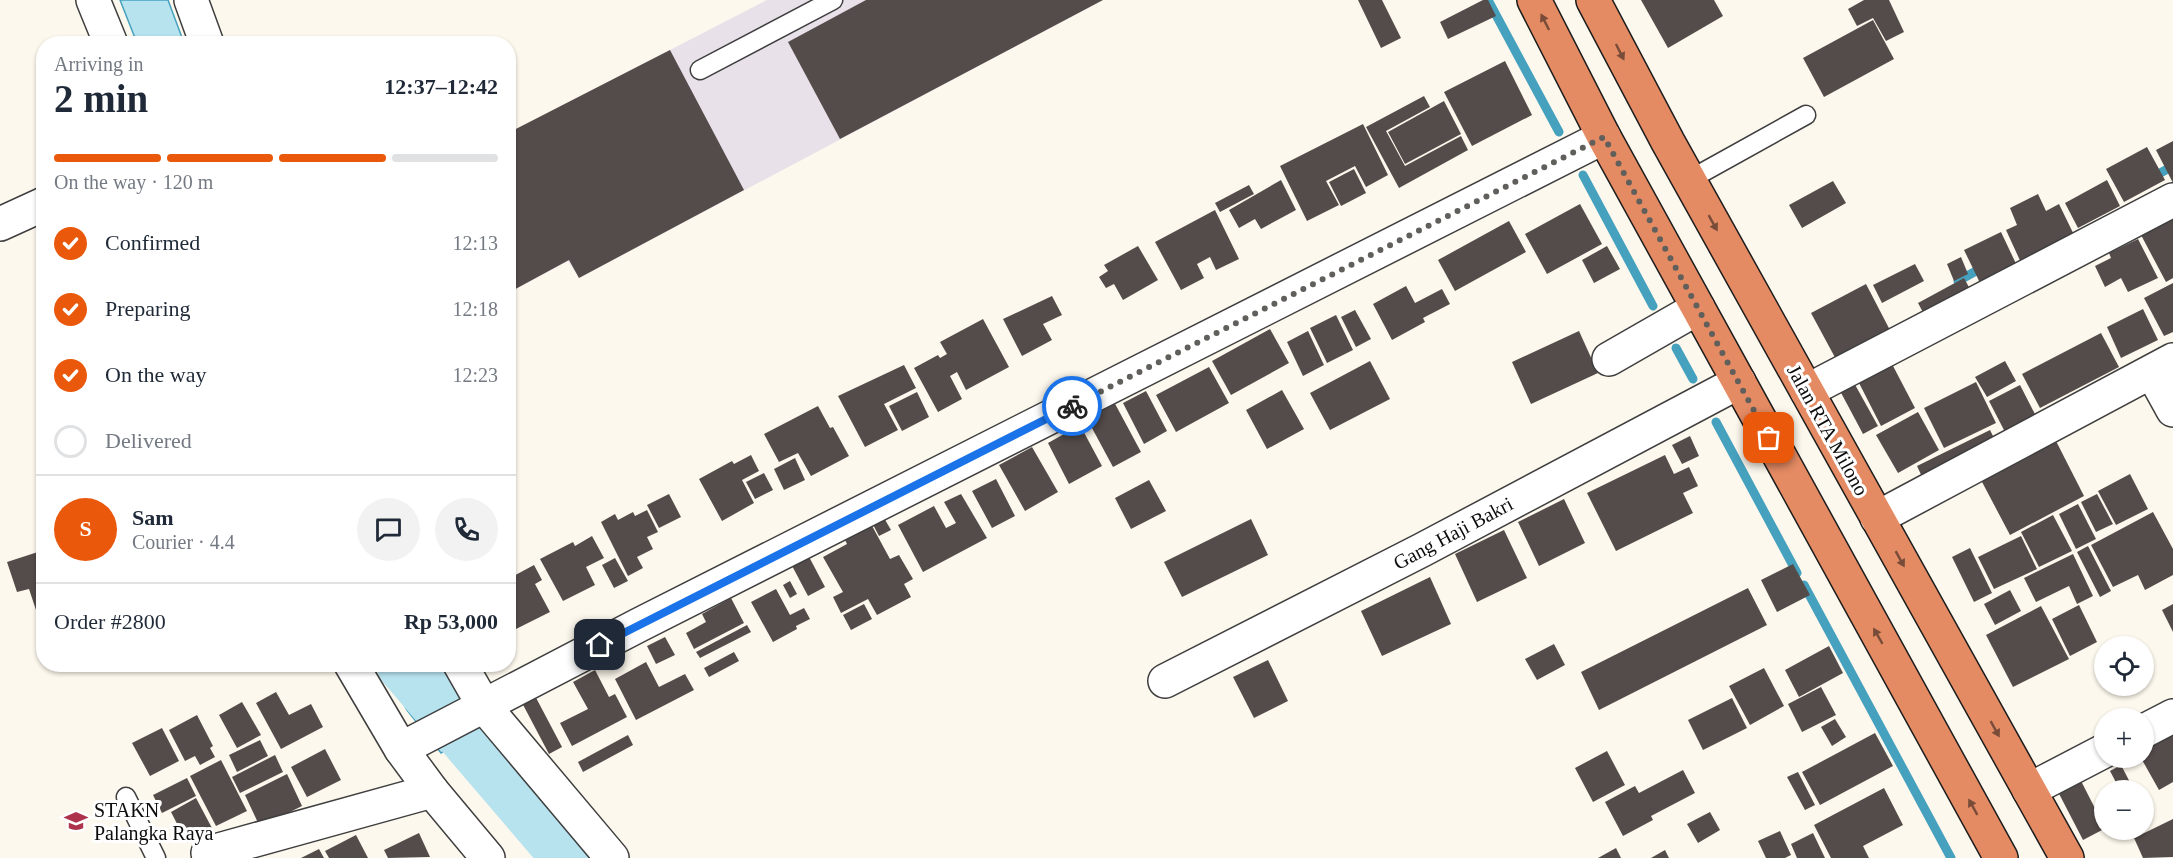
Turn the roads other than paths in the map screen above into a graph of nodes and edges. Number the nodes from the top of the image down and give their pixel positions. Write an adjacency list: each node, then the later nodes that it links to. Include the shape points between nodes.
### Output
1 (93, 0): 6 (street)
2 (191, 0): 7 (street)
3 (833, 0): 8 (lane)
4 (1534, 0): 10 (highway, one-way to 4)
5 (1593, 0): 11 (highway, Jalan RTA Milono, one-way to 11)
6 (108, 36)
7 (204, 36)
8 (700, 70)
9 (1806, 115): 11 (lane)
10 (1604, 137): 15 (highway); 25 (street)
11 (1689, 180): 19 (highway, Jalan RTA Milono, one-way to 19)
12 (2173, 200): 19 (street)
13 (36, 208): 14 (street)
14 (0, 224)
15 (1698, 308): 16 (street); 18 (highway)
16 (1609, 360)
17 (2162, 366): 20 (street); 21 (street)
18 (1739, 382): 24 (street, Gang Haji Bakri); 37 (highway, one-way to 18)
19 (1807, 391): 21 (highway, Jalan RTA Milono)
20 (2173, 410)
21 (1877, 518): 30 (highway, Jalan RTA Milono, one-way to 30)
22 (357, 672): 28 (street)
23 (462, 672): 25 (street)
24 (1165, 681)
25 (473, 712): 28 (street); 36 (street)
26 (2173, 716): 27 (street)
27 (2154, 726)
28 (414, 742): 31 (street)
29 (2094, 756): 30 (street)
30 (2029, 789): 38 (highway, Jalan RTA Milono)
31 (432, 791): 33 (street); 35 (street)
32 (126, 797): 34 (lane)
33 (208, 853)
34 (156, 858)
35 (488, 858)
36 (612, 858)
37 (2001, 858)
38 (2067, 858)

